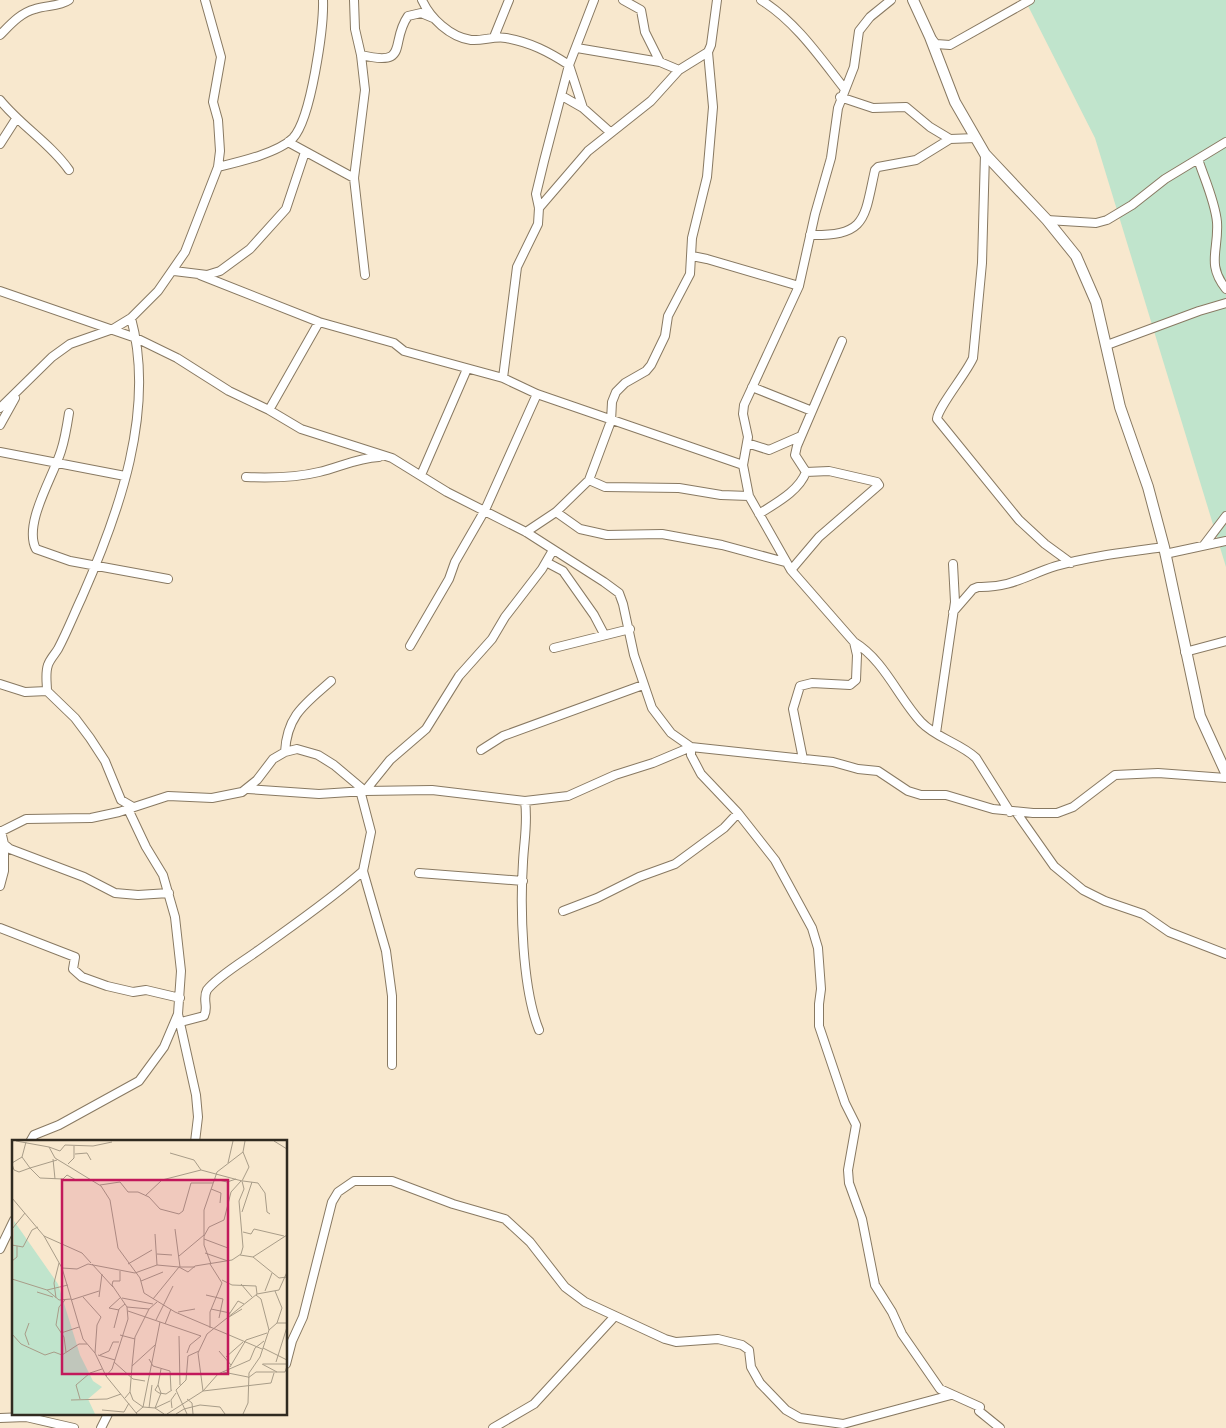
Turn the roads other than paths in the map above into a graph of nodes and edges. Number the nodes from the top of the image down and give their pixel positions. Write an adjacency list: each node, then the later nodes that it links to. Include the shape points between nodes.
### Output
1 (32, 0): 15 (street)
2 (70, 0): 15 (street)
3 (205, 0): 41 (street, via 221,56 213,102 220,136)
4 (323, 0): 35 (street, via 321,32 307,106 300,126)
5 (354, 0): 22 (street, via 355,29)
6 (422, 0): 16 (street)
7 (509, 0): 18 (street)
8 (594, 0): 20 (street)
9 (623, 0): 23 (street, via 641,10 645,32)
10 (717, 0): 21 (street)
11 (761, 0): 26 (street, via 795,27)
12 (891, 0): 26 (street, via 859,31 854,67)
13 (913, 0): 19 (street)
14 (1030, 0): 19 (street, via 950,45 936,44)
15 (35, 8): 17 (street, via 21,15)
16 (433, 18): 18 (street, via 466,39); 22 (street, via 411,13 404,22 392,57 382,60)
17 (0, 35)
18 (494, 37): 24 (street, via 537,46)
19 (930, 37): 33 (street, via 955,102)
20 (578, 48): 23 (street); 24 (street)
21 (708, 52): 25 (street); 47 (street, via 713,107 707,177 692,238)
22 (362, 55): 43 (street, via 364,103)
23 (660, 62): 25 (street)
24 (569, 65): 27 (street); 30 (street)
25 (679, 70): 32 (street, via 651,101)
26 (844, 88): 28 (street)
27 (562, 96): 30 (street); 44 (street, via 537,189)
28 (840, 97): 34 (street, via 873,108 906,107); 46 (street, via 831,158)
29 (0, 100): 31 (street)
30 (583, 108): 32 (street)
31 (16, 119): 37 (street); 42 (street, via 58,155)
32 (610, 132): 44 (street, via 588,151)
33 (976, 138): 34 (street); 39 (street)
34 (950, 139): 46 (street, via 916,160 878,167 863,217 851,230 831,235)
35 (288, 142): 38 (street); 41 (street)
36 (1226, 142): 40 (street)
37 (0, 144)
38 (305, 152): 43 (street); 49 (street, via 286,209 270,228 220,271)
39 (985, 154): 45 (street); 95 (street, via 982,263 973,358 937,419 1024,526)
40 (1198, 159): 45 (street, via 1107,220 1096,223); 52 (street, via 1217,222 1215,273)
41 (218, 168): 48 (street, via 185,252)
42 (69, 170)
43 (354, 178): 50 (street)
44 (539, 208): 62 (street, via 538,224 517,267)
45 (1047, 220): 60 (street, via 1076,256 1096,302)
46 (810, 235): 51 (street)
47 (692, 256): 51 (street); 70 (street, via 690,274 668,316 665,336 656,356 646,371 616,392)
48 (174, 271): 49 (street); 55 (street)
49 (200, 275): 56 (street)
50 (366, 275)
51 (799, 286): 63 (street)
52 (1226, 289)
53 (0, 292): 57 (street)
54 (1226, 303): 60 (street)
55 (131, 318): 57 (street); 58 (street)
56 (319, 322): 61 (street, via 394,343 404,351); 67 (street)
57 (113, 329): 58 (street); 64 (street, via 70,344 52,357)
58 (136, 338): 67 (street); 80 (street, via 137,424)
59 (842, 340): 68 (street)
60 (1107, 345): 92 (street, via 1120,407 1148,487)
61 (467, 369): 62 (street); 79 (street)
62 (503, 378): 65 (street)
63 (752, 387): 68 (street); 73 (street, via 743,414)
64 (17, 394): 66 (street); 71 (street)
65 (537, 394): 70 (street); 84 (street)
66 (0, 408)
67 (269, 410): 75 (street, via 301,429)
68 (812, 411): 72 (street)
69 (69, 413): 76 (street, via 61,453)
70 (611, 421): 77 (street); 82 (street)
71 (0, 425)
72 (801, 436): 73 (street, via 770,450); 78 (street, via 795,455)
73 (747, 443): 77 (street)
74 (0, 452): 76 (street)
75 (382, 456): 79 (street, via 392,458); 81 (street, via 361,458 320,472)
76 (55, 463): 80 (street); 97 (street, via 34,522 32,540 36,549 52,556)
77 (743, 465): 83 (street)
78 (806, 472): 86 (street, via 800,484); 98 (street, via 842,473 879,485 820,537)
79 (421, 475): 84 (street)
80 (125, 476): 97 (street)
81 (246, 477)
82 (589, 480): 83 (street, via 605,487 672,488); 85 (street)
83 (749, 496): 86 (street)
84 (485, 510): 88 (street); 105 (street)
85 (556, 512): 88 (street); 94 (street, via 580,529 606,535 662,534 722,545)
86 (759, 514): 94 (street)
87 (1226, 516): 90 (street)
88 (526, 532): 91 (street)
89 (1226, 540): 90 (street)
90 (1204, 545): 92 (street)
91 (553, 550): 93 (street); 101 (street, via 619,593)
92 (1164, 550): 95 (street, via 1124,552); 107 (street)
93 (546, 562): 102 (street, via 563,571); 120 (street, via 492,639 459,676 426,729)
94 (785, 562): 98 (street)
95 (1071, 563): 100 (street, via 1016,583 973,589)
96 (953, 564): 100 (street)
97 (95, 566): 99 (street); 111 (street, via 48,665)
98 (791, 570): 104 (street)
99 (168, 579)
100 (953, 612): 112 (street)
101 (630, 629): 102 (street); 110 (street)
102 (604, 634): 106 (street)
103 (1226, 641): 107 (street)
104 (854, 642): 112 (street, via 868,651 922,722); 116 (street, via 857,656 854,683 800,686 793,709)
105 (410, 646)
106 (554, 648)
107 (1185, 652): 117 (street, via 1200,716)
108 (331, 682): 115 (street, via 299,709 286,733)
109 (0, 684): 111 (street, via 25,692)
110 (643, 685): 113 (street, via 661,723); 114 (street, via 503,736)
111 (48, 691): 122 (street, via 90,738)
112 (936, 733): 123 (street, via 976,758)
113 (691, 747): 116 (street); 121 (street, via 568,796); 124 (street, via 691,755 701,774)
114 (481, 750)
115 (285, 752): 119 (street, via 273,759); 120 (street, via 297,749 318,755)
116 (803, 759): 123 (street, via 878,771 908,791 921,795 946,795)
117 (1226, 773)
118 (1226, 778): 123 (street, via 1158,773 1115,775 1073,807 1058,812)
119 (248, 789): 120 (street, via 319,794); 122 (street, via 212,798 168,796)
120 (362, 790): 121 (street, via 432,790); 127 (street, via 371,832)
121 (525, 801): 129 (street, via 528,819)
122 (128, 809): 125 (street, via 91,818 26,819); 131 (street, via 163,875)
123 (1013, 812): 134 (street, via 1054,866 1083,890 1143,914 1169,932)
124 (738, 813): 132 (street, via 724,828 675,864); 146 (street, via 775,860 812,928 818,948 819,1026 845,1103 856,1125 848,1170 849,1183 862,1220 875,1285 934,1382)
125 (1, 832): 126 (street)
126 (4, 844): 130 (street, via 4,871); 131 (street, via 115,893 138,896)
127 (363, 871): 137 (street, via 208,990 204,997 204,1016); 139 (street, via 386,951 392,996)
128 (419, 873): 129 (street)
129 (523, 881): 138 (street, via 522,932 534,1012)
130 (0, 886)
131 (169, 894): 135 (street, via 180,948)
132 (563, 910)
133 (0, 928): 135 (street, via 74,957 73,969 82,977 133,992 146,990)
134 (1226, 954)
135 (180, 998): 136 (street)
136 (178, 1014): 137 (street); 140 (street, via 164,1047 139,1080)
137 (182, 1022): 141 (street, via 198,1117)
138 (540, 1030)
139 (392, 1065)
140 (31, 1140)
141 (195, 1140)
142 (12, 1224): 143 (street)
143 (0, 1249)
144 (615, 1316): 145 (street, via 585,1302 566,1287 530,1242 505,1219 453,1204 398,1182 354,1181 338,1192 332,1202 303,1317); 146 (street, via 676,1342 711,1338 742,1345 749,1350 751,1367 760,1384 786,1410 800,1418 843,1424); 151 (street, via 534,1404)
145 (288, 1356)
146 (951, 1395): 152 (street, via 980,1406 979,1410)
147 (107, 1416): 150 (street)
148 (0, 1418): 149 (street, via 26,1417)
149 (74, 1428)
150 (101, 1428)
151 (493, 1428)
152 (1000, 1428)

